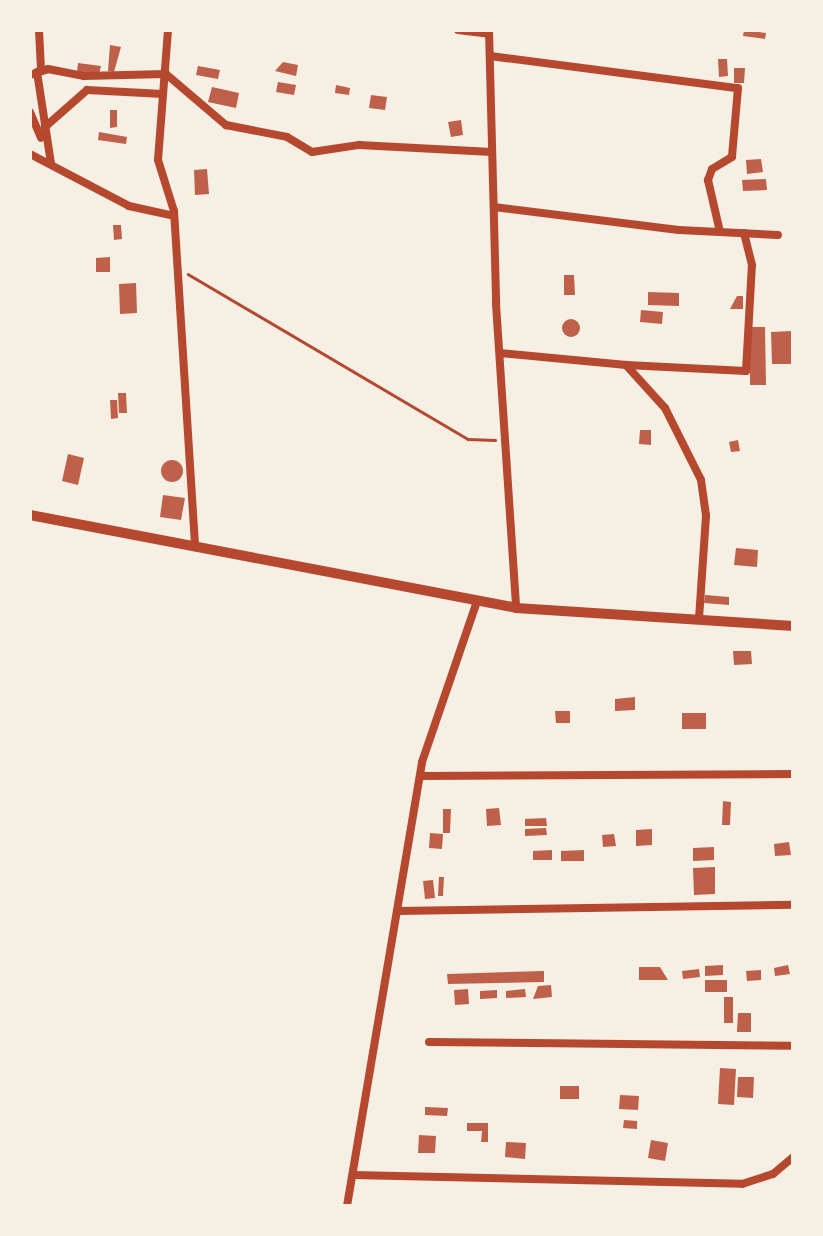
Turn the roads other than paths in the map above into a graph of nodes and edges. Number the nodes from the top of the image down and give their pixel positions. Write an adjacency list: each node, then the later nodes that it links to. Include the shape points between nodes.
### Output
1 (39, 30): 6 (street)
2 (168, 30): 7 (street)
3 (458, 30): 4 (street)
4 (489, 32): 5 (street)
5 (490, 56): 12 (street); 17 (street, via 738,88 732,157 709,174)
6 (36, 72): 7 (street); 10 (street)
7 (166, 74): 8 (street); 12 (street, via 226,125 287,137 312,152 359,145)
8 (163, 94): 10 (street, via 87,90); 16 (street, via 160,176)
9 (30, 112): 11 (street)
10 (45, 126): 11 (street)
11 (43, 142): 14 (street)
12 (492, 152): 15 (street)
13 (30, 154): 14 (street)
14 (52, 166): 16 (street, via 129,206)
15 (494, 207): 17 (street); 20 (street)
16 (174, 216): 23 (street)
17 (720, 232): 18 (street)
18 (744, 233): 19 (street); 21 (street, via 752,265 746,371)
19 (778, 235)
20 (500, 353): 21 (street); 25 (street)
21 (626, 364): 26 (street, via 665,408 701,480 706,516)
22 (30, 516): 23 (main road)
23 (194, 547): 24 (main road)
24 (477, 600): 25 (main road); 29 (street)
25 (516, 608): 26 (main road)
26 (699, 620): 27 (main road)
27 (793, 626)
28 (793, 774): 29 (street)
29 (420, 776): 31 (street)
30 (793, 905): 31 (street)
31 (397, 912): 35 (street)
32 (429, 1042): 33 (street)
33 (793, 1046)
34 (793, 1157): 35 (street, via 773,1174 742,1184)
35 (353, 1175): 36 (street)
36 (347, 1206)

